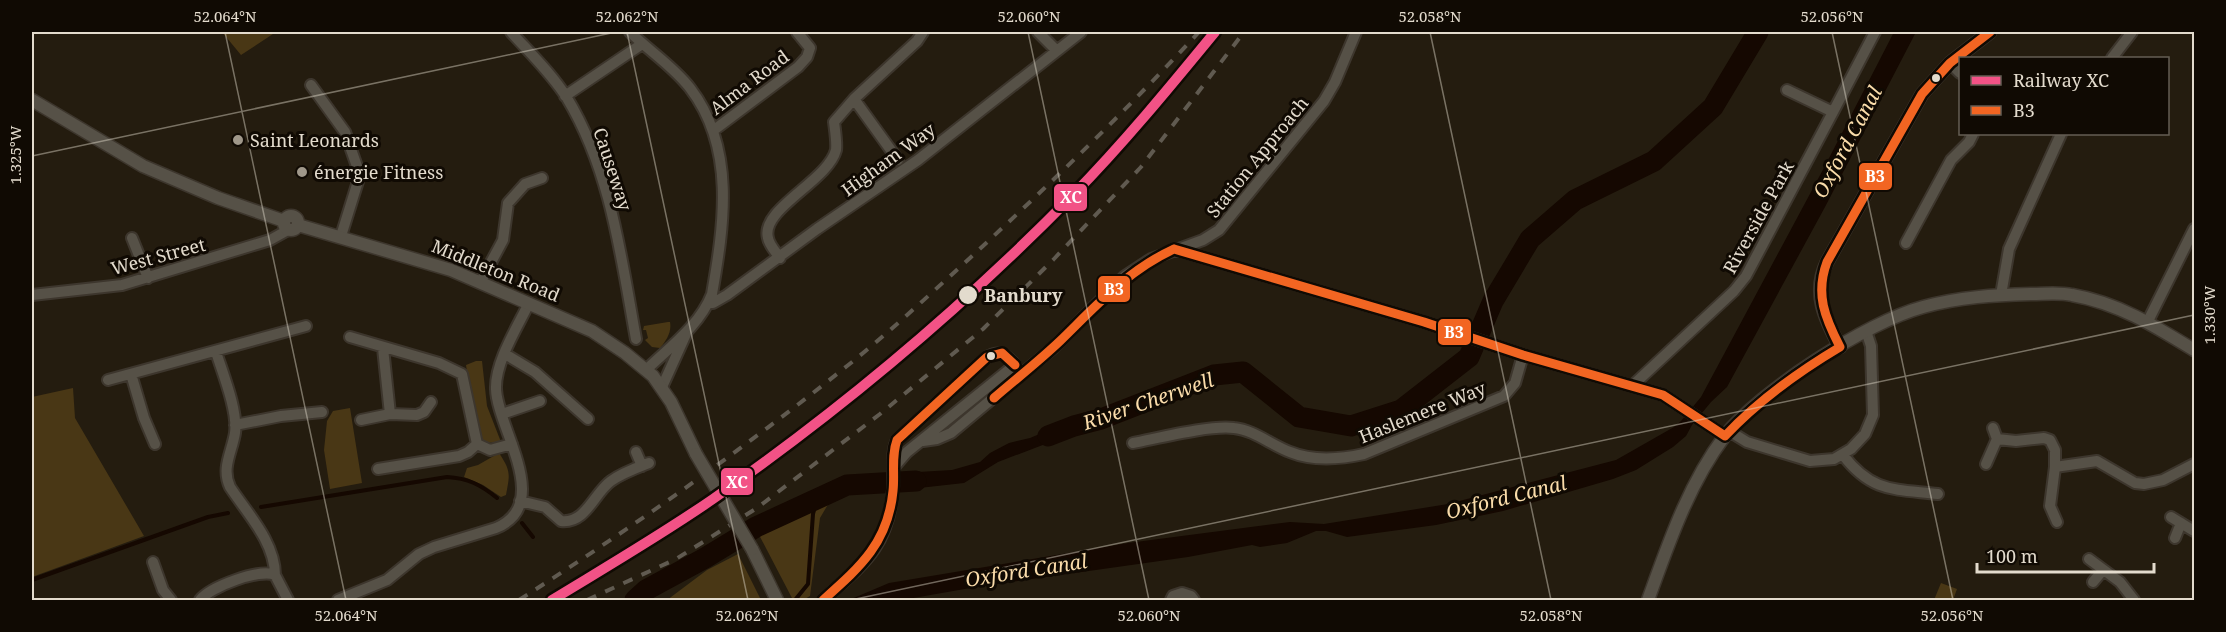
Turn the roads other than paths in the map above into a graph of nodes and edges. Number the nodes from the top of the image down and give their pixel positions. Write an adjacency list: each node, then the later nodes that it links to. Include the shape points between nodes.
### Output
1 (511, 32): 18 (street, Causeway)
2 (630, 32): 11 (street)
3 (797, 32): 22 (street, Alma Road, via 810,48 807,57)
4 (923, 32): 19 (street)
5 (1038, 32): 12 (street)
6 (1081, 32): 12 (street, Higham Way)
7 (1356, 32): 32 (street, Station Approach, via 1324,101 1227,222 1203,240)
8 (1875, 32): 21 (street, Riverside Park)
9 (1990, 32): 14 (street)
10 (2132, 32): 13 (street)
11 (642, 44): 18 (street); 22 (street, via 691,89)
12 (1056, 50): 33 (street, Higham Way, via 918,160)
13 (2113, 57)
14 (1950, 63): 15 (street); 46 (street, via 1912,109 1823,270 1822,309)
15 (1959, 72)
16 (310, 85): 29 (street, via 345,132 360,175)
17 (1787, 90): 21 (street)
18 (565, 96): 45 (street, Causeway, via 604,182)
19 (854, 99): 25 (street); 33 (street, via 834,122 836,150 821,174 774,215 768,239)
20 (32, 100): 27 (street, Middleton Road, via 143,166)
21 (1833, 112): 55 (street, Riverside Park, via 1746,276)
22 (714, 130): 39 (street, via 723,206)
23 (1972, 135): 31 (street, via 1951,160)
24 (2061, 135): 37 (street, via 2008,249)
25 (898, 160)
26 (542, 178): 35 (street, via 525,184 508,203 503,240)
27 (290, 225): 29 (street, Middleton Road); 34 (street, West Street, via 270,240)
28 (2194, 229): 40 (street)
29 (341, 236): 35 (street, Middleton Road)
30 (132, 238): 34 (street)
31 (1906, 243)
32 (1174, 249): 51 (street); 66 (street, Station Approach, via 1125,276 1053,348 951,433)
33 (780, 258): 39 (street, Higham Way, via 727,295)
34 (148, 278): 36 (street, West Street, via 105,288)
35 (481, 281): 38 (street, Middleton Road)
36 (32, 295)
37 (2001, 295): 40 (street, via 2070,294 2123,309); 43 (street, via 1923,307)
38 (529, 303): 50 (street); 52 (street, Middleton Road, via 592,331)
39 (708, 303): 42 (street)
40 (2148, 321): 48 (street)
41 (306, 326): 49 (street)
42 (688, 331): 52 (street); 56 (street)
43 (1866, 332): 46 (street); 72 (street, via 1872,346 1873,415 1865,434)
44 (350, 337): 47 (street)
45 (636, 339)
46 (1840, 347): 65 (street, via 1788,380)
47 (383, 348): 60 (street); 69 (street, via 439,363 462,374)
48 (2194, 350)
49 (216, 352): 53 (street); 64 (street)
50 (505, 354): 61 (street, via 495,388); 62 (street, via 535,372)
51 (1523, 355): 55 (street); 67 (street, Haslemere Way, via 1515,383 1504,396 1364,454 1301,455 1243,430 1225,427)
52 (646, 370): 56 (street, Middleton Road)
53 (131, 374): 54 (street); 68 (street)
54 (108, 380)
55 (1632, 386): 65 (street, via 1663,394)
56 (662, 387): 92 (street, Middleton Road, bridge)
57 (540, 401): 61 (street)
58 (431, 402): 60 (street, via 417,415)
59 (322, 412): 64 (street)
60 (390, 414): 63 (street)
61 (502, 414): 70 (street)
62 (588, 419)
63 (361, 420)
64 (235, 425): 86 (street, via 226,478 264,540)
65 (1727, 434): 72 (street, via 1802,459 1826,461); 96 (street, via 1689,497)
66 (923, 441): 75 (street, via 899,458); 75 (street, via 1014,365 1002,353 987,357 902,434 893,451)
67 (1133, 443)
68 (155, 444)
69 (477, 444): 70 (street, via 490,450); 77 (street, via 459,456)
70 (512, 444): 79 (street, via 521,477)
71 (636, 452): 79 (street, via 646,465 609,482 587,509 571,520 561,521 545,507)
72 (1843, 455): 78 (street, via 1852,468 1879,487)
73 (1986, 464): 76 (street, via 1995,434 2016,441 2050,440 2055,450)
74 (2194, 464): 76 (street, via 2163,480 2144,484 2135,483 2097,461)
75 (895, 466): 93 (street, via 888,523 875,549)
76 (2055, 467): 80 (street, via 2050,506)
77 (378, 469)
78 (1938, 494)
79 (520, 501): 91 (street, via 502,526 434,547 387,580)
80 (2057, 522)
81 (2194, 531): 82 (street, via 2176,520)
82 (2175, 538)
83 (2089, 559): 85 (street)
84 (153, 562): 88 (street)
85 (2103, 570): 87 (street); 97 (street, via 2120,582)
86 (275, 575): 89 (street, via 257,574 214,589); 90 (street)
87 (2093, 582)
88 (171, 600)
89 (200, 600)
90 (288, 600)
91 (338, 600)
92 (777, 600)
93 (823, 600)
94 (1171, 600): 95 (street, via 1182,593)
95 (1194, 600)
96 (1648, 600)
97 (2134, 600)

